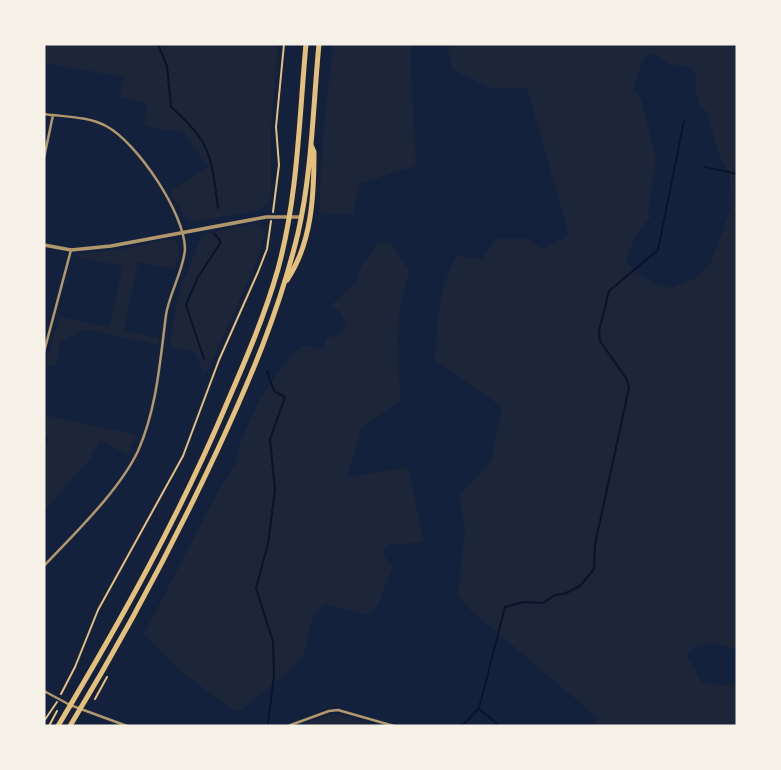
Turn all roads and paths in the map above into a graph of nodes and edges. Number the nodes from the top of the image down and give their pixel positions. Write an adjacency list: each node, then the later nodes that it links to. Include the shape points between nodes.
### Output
1 (284, 44): 8 (path)
2 (306, 44): 9 (highway)
3 (319, 44): 6 (highway)
4 (44, 114): 5 (street)
5 (52, 115): 7 (street); 12 (street, via 90,120 114,130 150,172 177,214)
6 (310, 142): 10 (highway); 15 (highway, via 314,152 312,209 295,268)
7 (44, 158)
8 (273, 211)
9 (289, 216): 10 (street); 12 (street); 23 (highway, via 264,311 219,423 144,575)
10 (301, 217): 15 (highway)
11 (271, 222): 20 (path, via 267,249 183,456 98,610)
12 (182, 231): 14 (street); 17 (street, via 184,254 167,313 155,394 138,450 124,474)
13 (44, 245): 14 (street)
14 (71, 250): 16 (street)
15 (284, 284): 24 (highway, via 264,343 191,506)
16 (44, 352)
17 (44, 566)
18 (107, 677): 21 (path)
19 (44, 691): 23 (street)
20 (62, 693)
21 (95, 699)
22 (56, 704): 26 (path)
23 (70, 705): 24 (street); 28 (highway)
24 (81, 709): 29 (highway); 30 (street)
25 (57, 711): 27 (path)
26 (44, 721)
27 (49, 726)
28 (58, 726)
29 (71, 726)
30 (127, 726)
31 (288, 726): 32 (street, via 338,710)
32 (394, 726)

